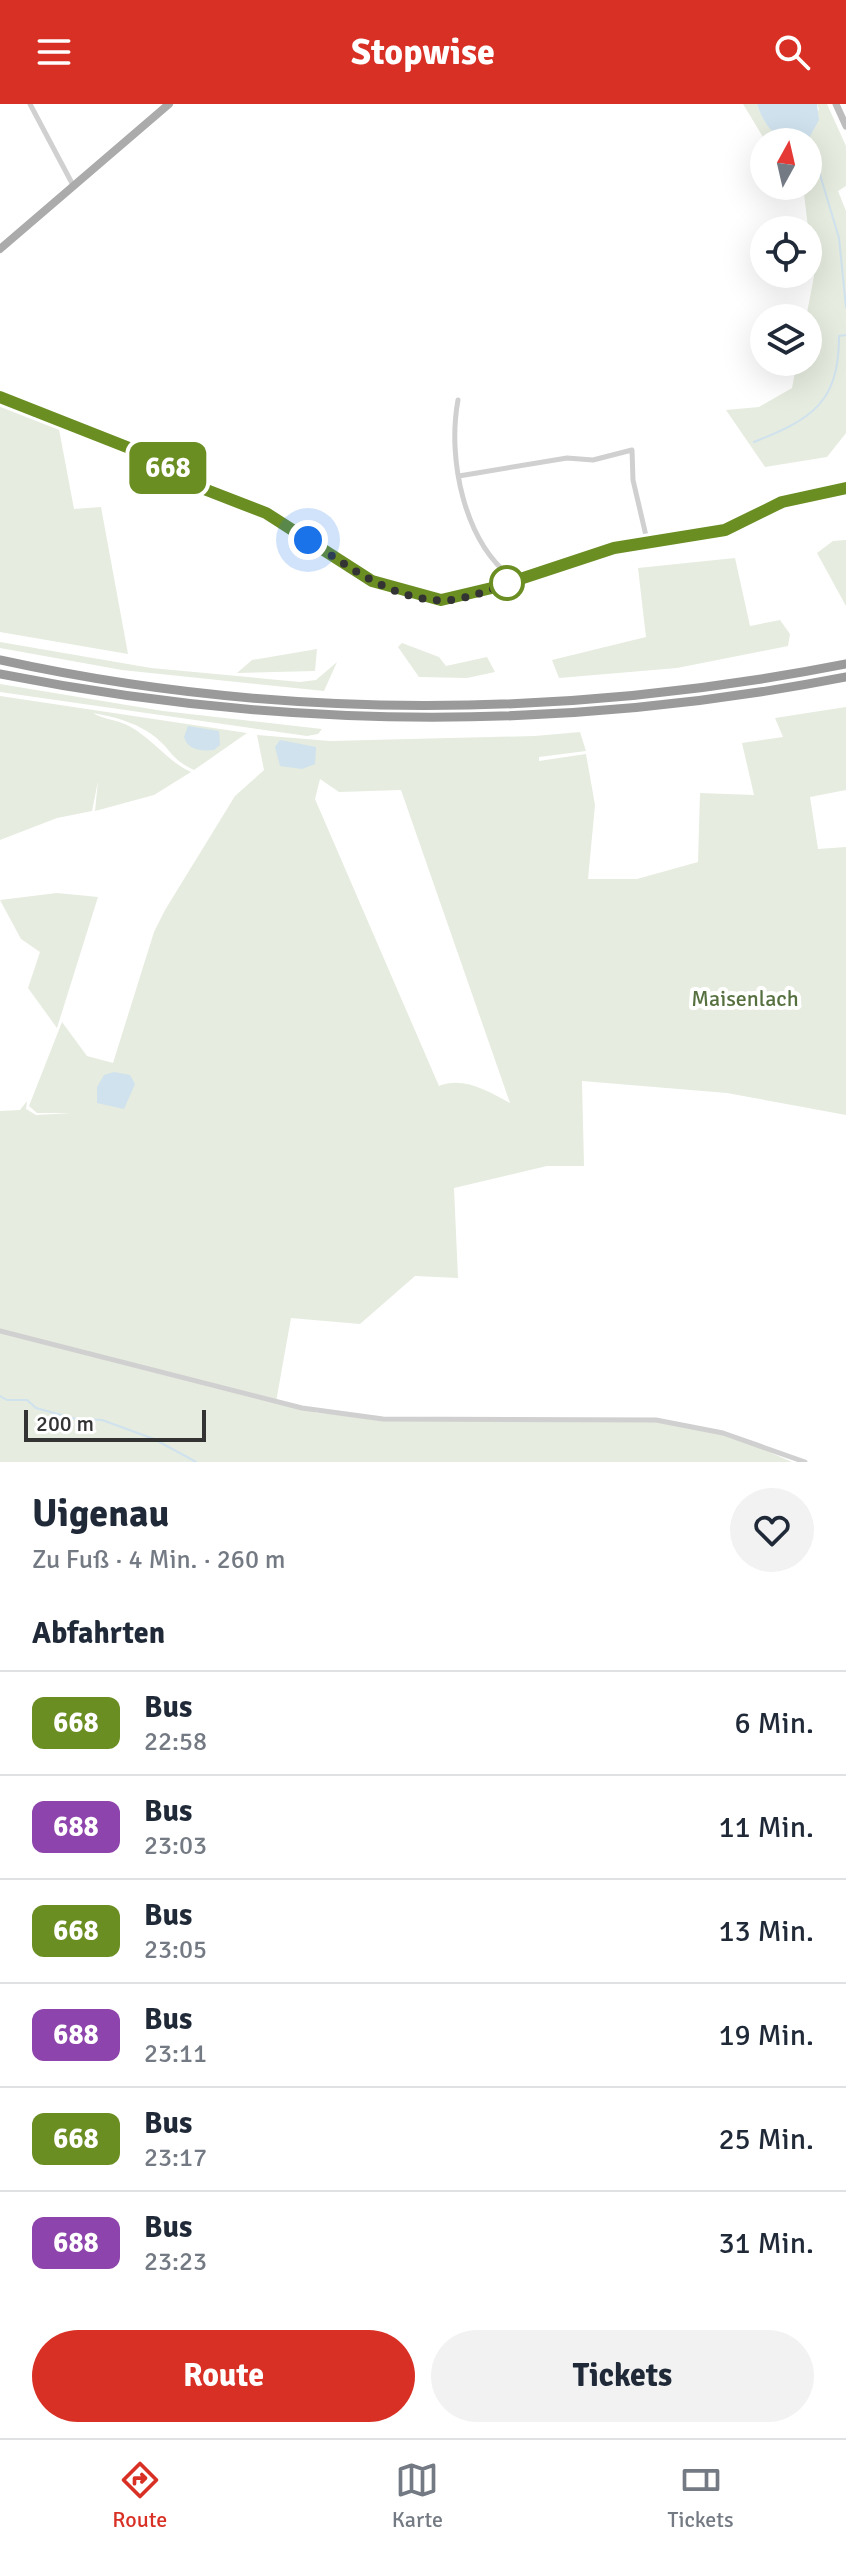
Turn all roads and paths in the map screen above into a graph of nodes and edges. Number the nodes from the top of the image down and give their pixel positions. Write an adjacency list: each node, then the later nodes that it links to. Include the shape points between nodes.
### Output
1 (30, 104): 5 (street)
2 (169, 104): 5 (main road)
3 (836, 104): 4 (street)
4 (846, 126)
5 (74, 188): 6 (main road)
6 (0, 249)
7 (0, 397): 12 (street, via 142,453 204,489 266,513 384,586 453,600)
8 (458, 400): 9 (street, via 453,427)
9 (459, 476): 11 (street, via 567,458 593,460 632,450); 12 (street, via 481,542 500,570)
10 (846, 488): 11 (street, via 782,502 725,530)
11 (647, 540): 12 (street)
12 (515, 580)
13 (0, 660): 14 (highway, via 197,692 410,706 625,697)
14 (846, 664)
15 (0, 674): 16 (highway, via 239,710 418,719 637,709)
16 (846, 677)
17 (0, 1331): 18 (street, via 331,1413 421,1420 656,1420 723,1433)
18 (805, 1462)

